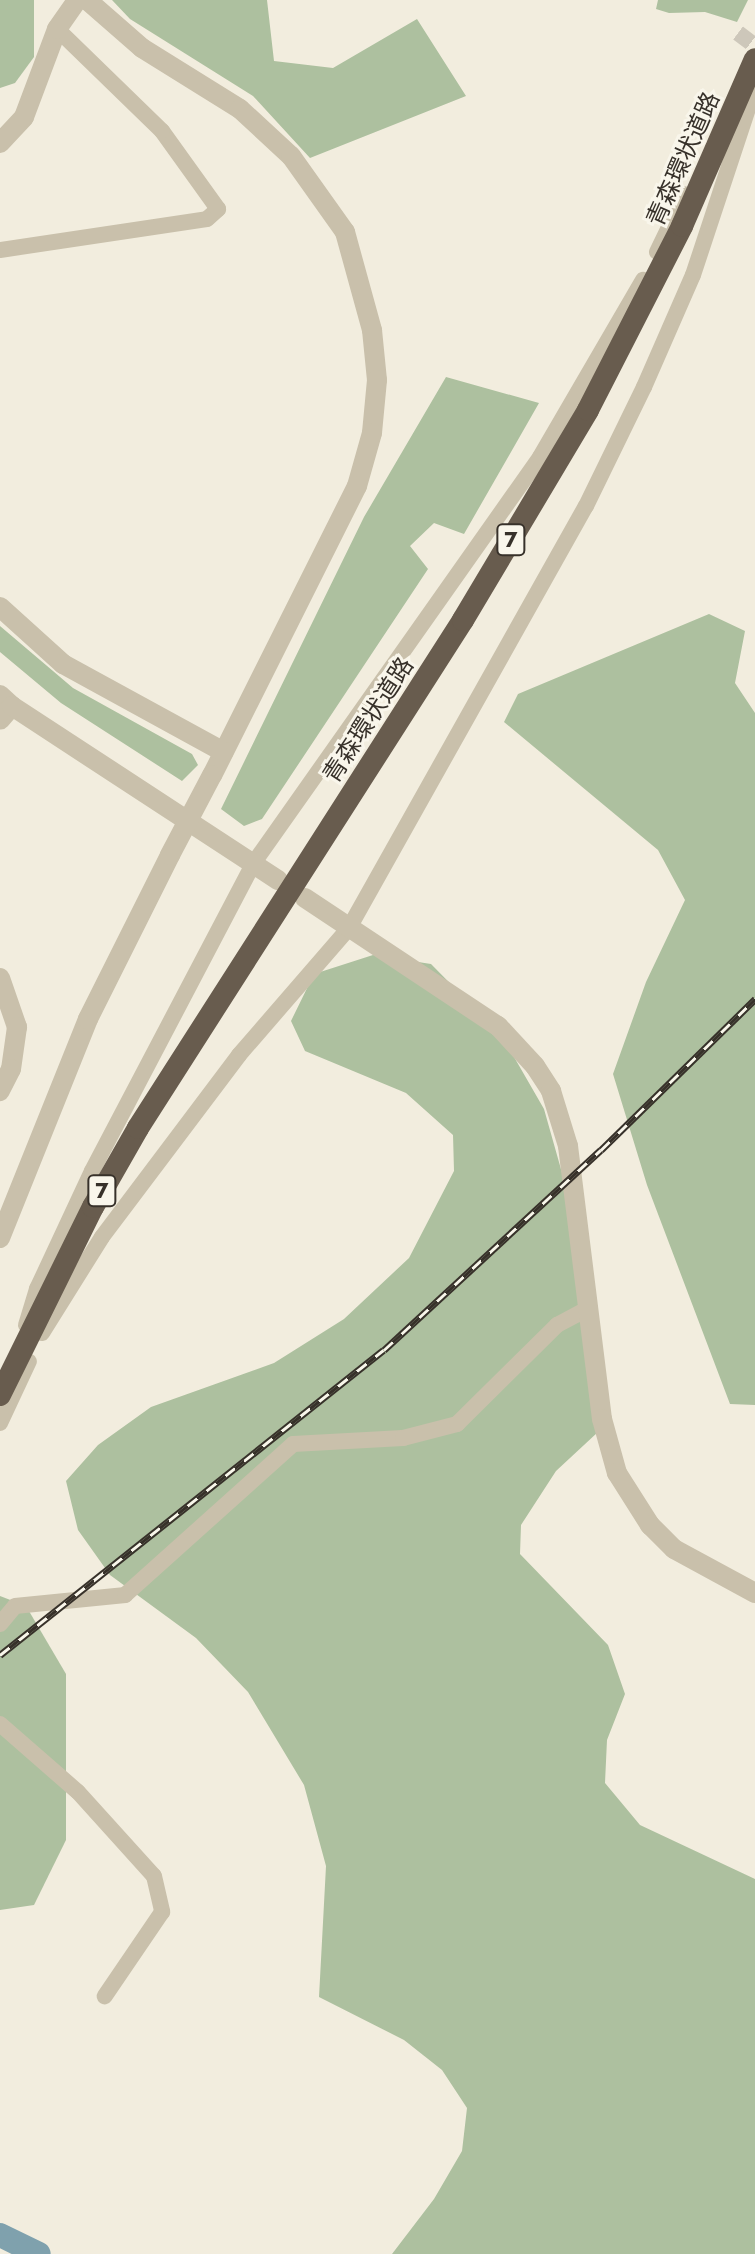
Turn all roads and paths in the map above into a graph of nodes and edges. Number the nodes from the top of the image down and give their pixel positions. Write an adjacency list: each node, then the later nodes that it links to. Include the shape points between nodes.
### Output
1 (77, 0): 3 (street)
2 (87, 0): 10 (street, via 142,48 240,109 291,156 345,232 372,330 377,380 372,433 357,486)
3 (57, 29): 6 (street, via 39,87 24,117); 7 (street, via 162,131 218,209 207,219)
4 (755, 58): 11 (street, via 646,275 540,457); 19 (highway, 青森環状道路 / 7, via 676,238 588,410 463,620 152,1105)
5 (755, 87): 14 (street, via 693,275 644,387 586,506)
6 (0, 143)
7 (0, 250)
8 (0, 607): 10 (street, via 63,664)
9 (4, 707): 11 (street)
10 (224, 752): 17 (street, bridge, via 88,1019)
11 (253, 864): 12 (street); 19 (street, via 92,1171 37,1289)
12 (278, 880)
13 (305, 898): 14 (street)
14 (349, 928): 18 (street, via 498,1026 551,1091 568,1146); 21 (street, via 239,1055 102,1237 49,1319)
15 (0, 978): 16 (street, via 17,1027 11,1069)
16 (0, 1091)
17 (0, 1238)
18 (589, 1308): 22 (street, via 607,1447 631,1499 674,1549); 23 (street, via 557,1325 457,1424 403,1438 293,1444 125,1595 15,1606)
19 (17, 1353): 20 (highway, 青森環状道路 / 7)
20 (0, 1395)
21 (0, 1423)
22 (755, 1593)
23 (0, 1624)
24 (0, 1724): 25 (street, via 78,1792 154,1876 162,1912)
25 (105, 1996)

